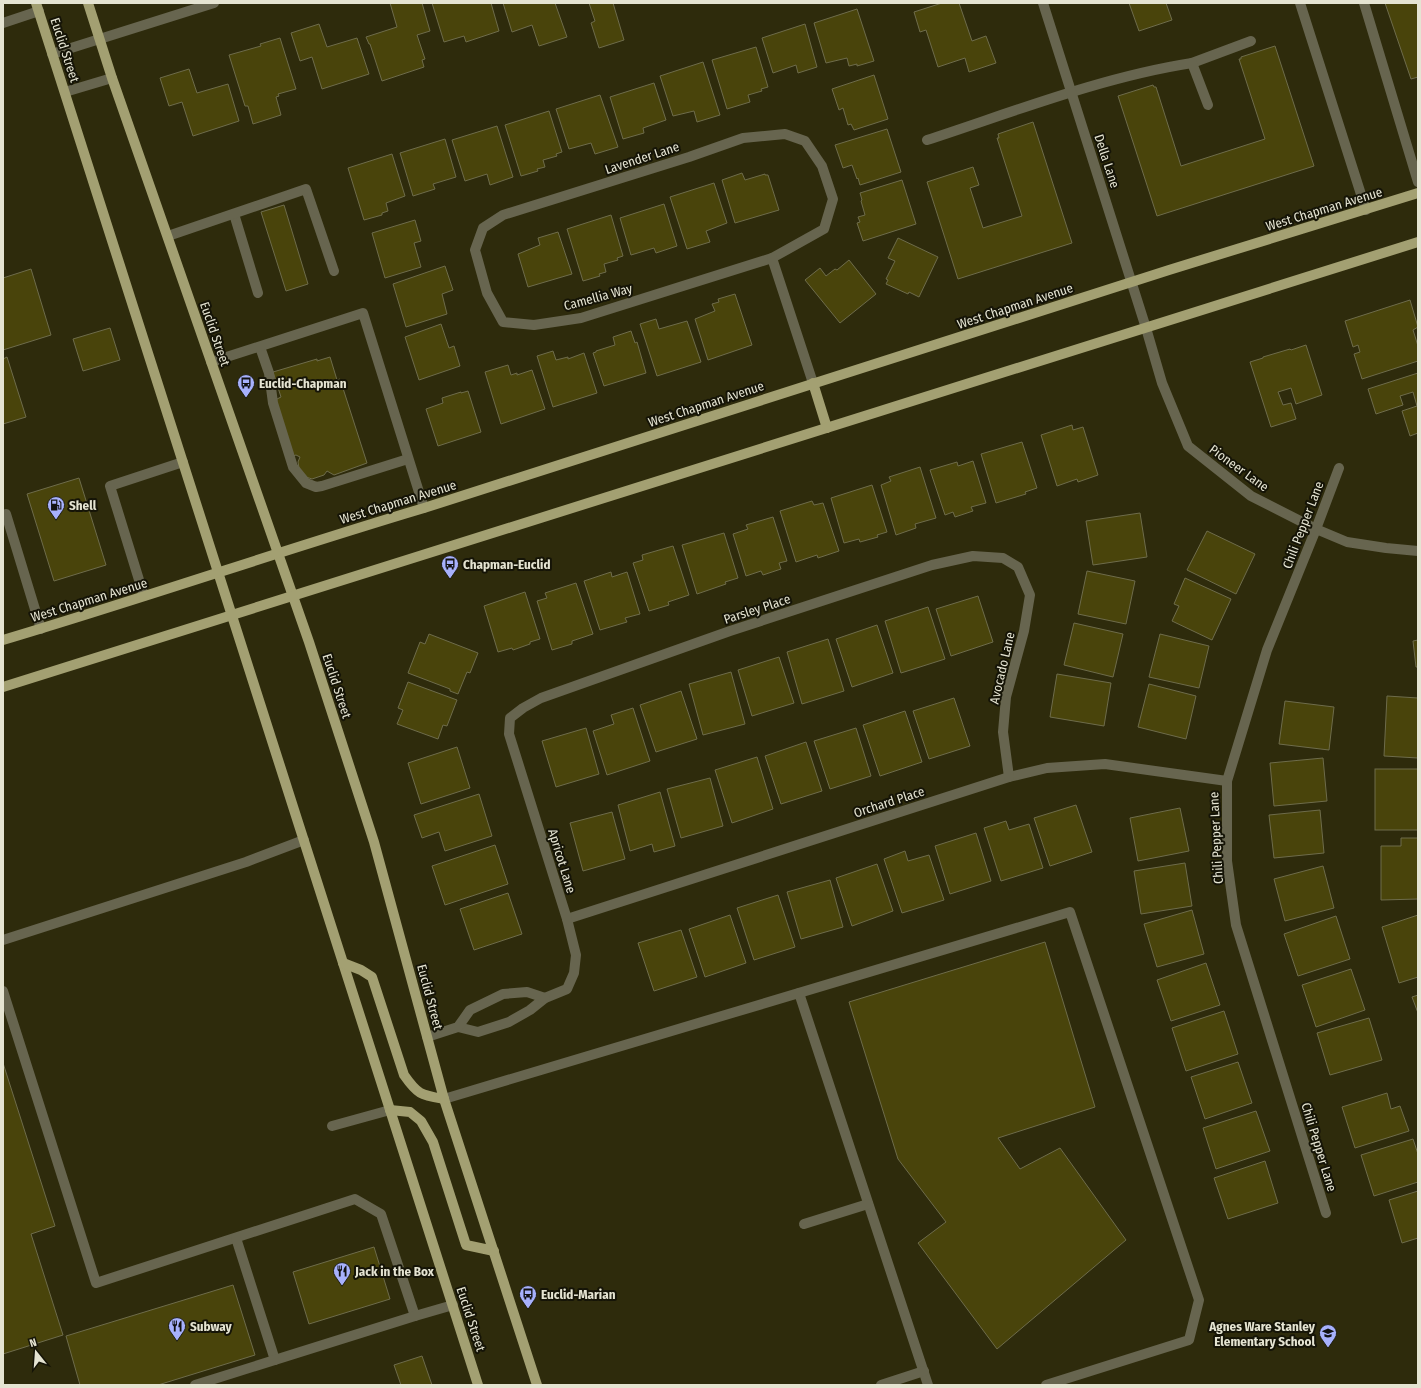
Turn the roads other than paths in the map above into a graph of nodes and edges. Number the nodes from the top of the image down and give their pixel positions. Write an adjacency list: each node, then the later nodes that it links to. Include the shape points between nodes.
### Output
1 (88, 3): 8 (main road, Euclid Street)
2 (214, 3): 8 (street)
3 (1043, 3): 14 (street, Della Lane)
4 (1300, 3): 20 (street)
5 (1364, 3): 18 (street)
6 (37, 7): 7 (street); 10 (main road, Euclid Street)
7 (3, 23)
8 (99, 39): 10 (street); 12 (main road, Euclid Street)
9 (1251, 41): 11 (street)
10 (52, 54): 13 (main road, Euclid Street)
11 (1192, 63): 14 (street, via 1161,68); 15 (street)
12 (112, 78): 13 (street); 22 (main road, Euclid Street)
13 (65, 92): 35 (main road, Euclid Street)
14 (1071, 92): 16 (street); 27 (street, Della Lane)
15 (1208, 105)
16 (927, 140)
17 (822, 166): 24 (street, Lavender Lane, via 805,141 785,134 743,138 503,215 484,228); 25 (street, Camellia Way, via 833,199 824,229)
18 (1418, 182)
19 (1418, 194): 20 (main road, West Chapman Avenue)
20 (1366, 210): 27 (main road, West Chapman Avenue)
21 (234, 214): 22 (street); 26 (street, via 306,189); 28 (street)
22 (168, 236): 31 (main road, Euclid Street)
23 (1418, 242): 29 (main road)
24 (475, 250): 25 (street, Camellia Way, via 487,294 503,322 534,325 582,318)
25 (772, 258): 32 (street)
26 (334, 271)
27 (1131, 282): 29 (street, Della Lane); 32 (main road, West Chapman Avenue)
28 (258, 293)
29 (1146, 328): 33 (main road); 39 (street, Pioneer Lane, via 1162,383 1188,446 1251,496)
30 (260, 346): 31 (street); 34 (street, via 269,372 273,403 293,467 306,482 316,487 322,486); 34 (street, via 363,313)
31 (210, 362): 41 (main road, Euclid Street)
32 (812, 383): 33 (main road); 37 (main road, West Chapman Avenue)
33 (827, 428): 45 (main road)
34 (408, 459): 37 (street)
35 (183, 462): 43 (main road, Euclid Street); 44 (street, via 110,486)
36 (1339, 468): 39 (street, Chili Pepper Lane)
37 (424, 508): 41 (main road, West Chapman Avenue)
38 (6, 514): 47 (street)
39 (1316, 529): 40 (street, Pioneer Lane, via 1347,542); 52 (street, Chili Pepper Lane, via 1267,650)
40 (1418, 551)
41 (278, 553): 43 (main road, West Chapman Avenue); 45 (main road, Euclid Street)
42 (1018, 567): 50 (street, Parsley Place, via 1003,558 973,556 932,566 730,631 549,696 523,708); 51 (street, Avocado Lane, via 1030,595 1024,631 1006,697 1003,732)
43 (218, 572): 44 (main road, West Chapman Avenue); 46 (main road, Euclid Street)
44 (144, 596): 47 (main road, West Chapman Avenue)
45 (293, 596): 46 (main road); 61 (main road, Euclid Street, via 374,842)
46 (232, 615): 49 (main road); 53 (main road, Euclid Street)
47 (41, 628): 48 (main road, West Chapman Avenue)
48 (3, 640)
49 (3, 688)
50 (510, 718): 54 (street, Apricot Lane, via 509,734)
51 (1009, 776): 52 (street, Orchard Place, via 1047,768 1106,764); 54 (street, Orchard Place)
52 (1226, 782): 66 (street, Chili Pepper Lane, via 1227,861 1236,925)
53 (304, 840): 55 (street, via 246,862); 56 (main road, Euclid Street)
54 (567, 919): 59 (street, Apricot Lane, via 576,955 574,972 567,989)
55 (3, 940)
56 (343, 963): 62 (main road, via 372,977 404,1075 412,1087 423,1095); 63 (main road, Euclid Street)
57 (3, 991): 68 (street, via 96,1283)
58 (799, 993): 62 (street); 65 (street); 79 (street, via 1070,912 1199,1300 1189,1340)
59 (544, 998): 60 (street, Apricot Lane, via 509,1022 478,1032); 60 (street, via 527,992 503,994 470,1010)
60 (458, 1027): 61 (street)
61 (427, 1037): 62 (main road, Euclid Street)
62 (444, 1099): 69 (main road, Euclid Street)
63 (390, 1110): 64 (street); 69 (main road, via 410,1112 421,1121 433,1142 466,1245); 70 (main road, Euclid Street)
64 (332, 1126)
65 (868, 1204): 67 (street); 73 (street)
66 (1326, 1213)
67 (804, 1224)
68 (236, 1238): 71 (street, via 355,1199 381,1214); 72 (street)
69 (494, 1251): 76 (main road, Euclid Street)
70 (453, 1305): 71 (street); 75 (main road, Euclid Street)
71 (415, 1316): 72 (street)
72 (275, 1360): 74 (street)
73 (924, 1372): 77 (street); 78 (street)
74 (195, 1385)
75 (478, 1385)
76 (537, 1385)
77 (881, 1385)
78 (928, 1385)
79 (1046, 1385)

